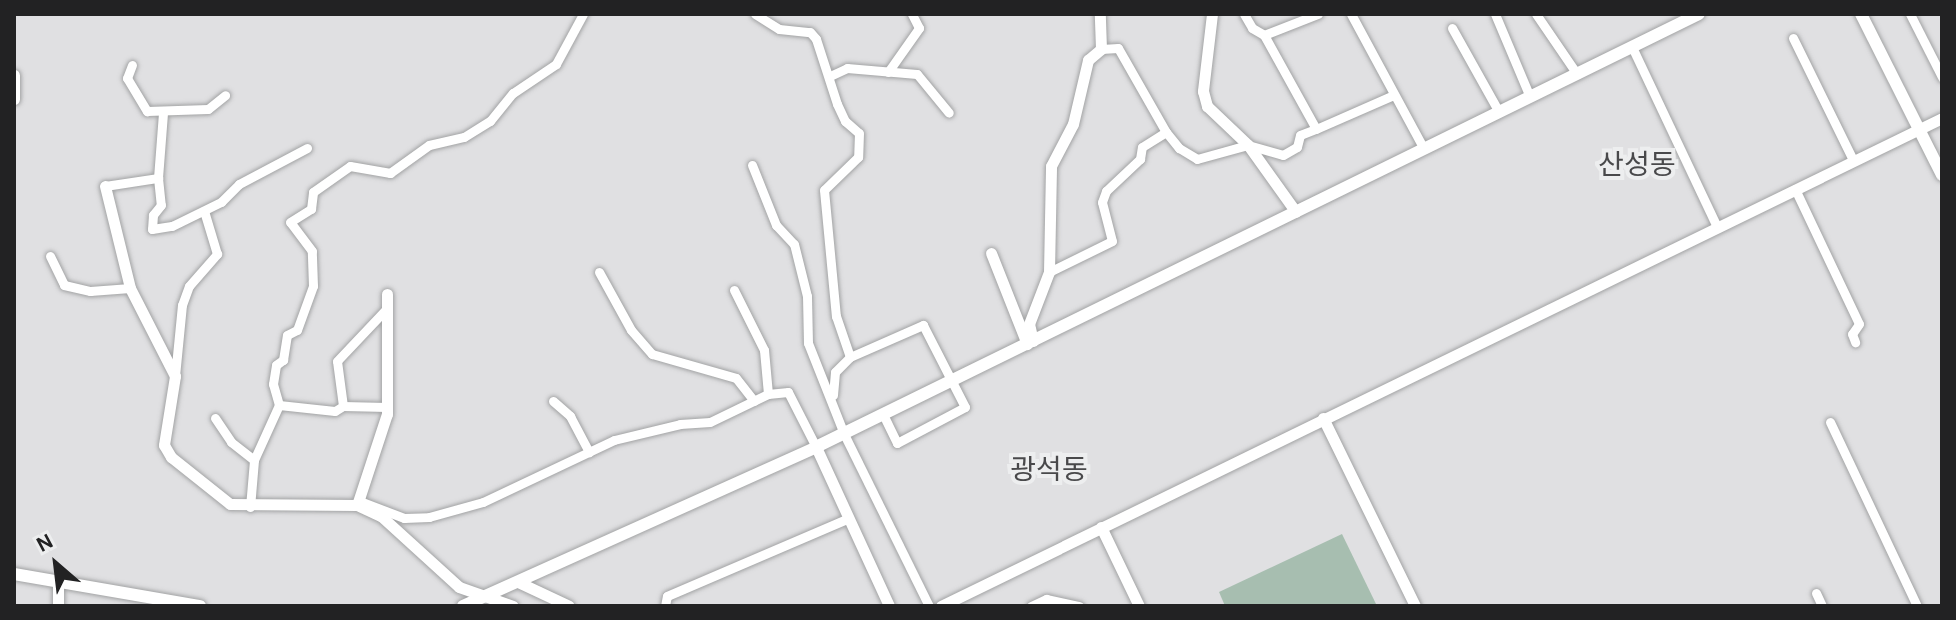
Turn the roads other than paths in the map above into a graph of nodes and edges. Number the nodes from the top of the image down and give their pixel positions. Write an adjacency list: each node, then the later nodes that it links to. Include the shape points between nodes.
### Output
1 (583, 14): 63 (street, via 556,64 513,93 490,121 464,137 429,145 390,173 350,166 313,192 311,209 290,222 312,251 313,286 297,330 287,335 283,360 276,365 273,384)
2 (755, 14): 23 (street, via 779,29 810,32)
3 (912, 14): 20 (street, via 919,28)
4 (1100, 14): 18 (street)
5 (1212, 14): 36 (street, via 1203,91 1207,106)
6 (1244, 14): 15 (street)
7 (1315, 14): 15 (street)
8 (1351, 14): 26 (street)
9 (1495, 14): 27 (street)
10 (1536, 14): 21 (street)
11 (1699, 14): 17 (main road)
12 (1861, 14): 34 (main road)
13 (1910, 14): 24 (street)
14 (1452, 28): 29 (street)
15 (1264, 35): 33 (street)
16 (1793, 38): 39 (street)
17 (1632, 47): 21 (main road); 47 (street)
18 (1101, 49): 35 (street, via 1118,48); 51 (street, via 1088,60 1073,124 1051,166)
19 (132, 65): 30 (street, via 127,78 147,111)
20 (888, 72): 23 (street, via 847,68); 31 (street, via 917,74)
21 (1577, 74): 27 (main road)
22 (14, 75): 28 (street)
23 (830, 76): 57 (street, via 837,104 859,133 862,146 858,157 824,190 836,316)
24 (1942, 77)
25 (225, 95): 30 (street, via 208,109)
26 (1391, 96): 33 (street); 38 (street)
27 (1530, 97): 29 (main road)
28 (14, 99)
29 (1499, 112): 38 (main road)
30 (163, 113): 42 (street)
31 (949, 113)
32 (1942, 118): 34 (street)
33 (1316, 129): 36 (street, via 1300,135 1297,147 1283,155)
34 (1919, 129): 39 (street); 41 (main road)
35 (1166, 132): 36 (street, via 1197,159); 51 (street, via 1142,147 1140,159 1106,191 1102,202 1112,241)
36 (1248, 145): 46 (street)
37 (307, 148): 45 (street, via 239,184)
38 (1424, 149): 46 (main road)
39 (1853, 160): 44 (street)
40 (752, 165): 70 (street, via 776,225 794,244 807,296 808,343)
41 (1942, 175)
42 (158, 178): 43 (street); 45 (street, via 161,205 152,229)
43 (105, 186): 52 (street)
44 (1795, 189): 47 (street); 56 (street, via 1859,324 1852,334)
45 (204, 211): 58 (street, via 217,254 189,286 182,305)
46 (1296, 212): 55 (main road)
47 (1717, 227): 68 (street)
48 (991, 253): 55 (street)
49 (50, 256): 52 (street, via 64,285 90,291)
50 (599, 272): 62 (street, via 631,330 652,354 736,378)
51 (1049, 272): 55 (street, via 1029,324)
52 (130, 288): 58 (street)
53 (734, 290): 60 (street, via 764,350)
54 (387, 300): 64 (street, via 337,361); 65 (street)
55 (1030, 342): 59 (main road)
56 (1855, 342)
57 (850, 357): 59 (street, via 923,325); 70 (street, via 835,372 831,391)
58 (175, 376): 75 (street, via 164,445 211,494)
59 (950, 382): 66 (main road); 66 (street, via 965,407 897,443)
60 (768, 394): 62 (street); 71 (street, via 788,392 795,399)
61 (553, 401): 72 (street, via 570,416)
62 (754, 401): 72 (street, via 710,422 680,424)
63 (279, 405): 64 (street, via 335,411); 73 (street)
64 (343, 406): 65 (street)
65 (387, 407): 74 (street)
66 (883, 414): 70 (main road)
67 (215, 418): 73 (street, via 231,442)
68 (1323, 418): 77 (street); 96 (street)
69 (1830, 422): 98 (street)
70 (847, 432): 71 (main road); 91 (street)
71 (816, 447): 76 (street); 80 (main road)
72 (589, 452): 74 (street, via 483,502 429,517 404,518)
73 (254, 460): 75 (street)
74 (358, 503): 75 (street); 82 (street, via 381,516 459,587)
75 (250, 507)
76 (849, 518): 89 (street, via 667,596); 90 (street)
77 (1101, 527): 83 (street); 95 (street)
78 (14, 574): 79 (main road)
79 (58, 582): 84 (street); 85 (main road)
80 (518, 582): 82 (main road); 88 (street)
81 (1816, 593): 97 (street)
82 (481, 598): 86 (main road); 87 (street)
83 (963, 601): 92 (street)
84 (58, 606)
85 (200, 606)
86 (463, 606)
87 (513, 606)
88 (569, 606)
89 (665, 606)
90 (889, 606)
91 (929, 606)
92 (941, 606)
93 (1031, 606): 94 (street, via 1046,599)
94 (1079, 606)
95 (1139, 606)
96 (1415, 606)
97 (1822, 606)
98 (1917, 606)

